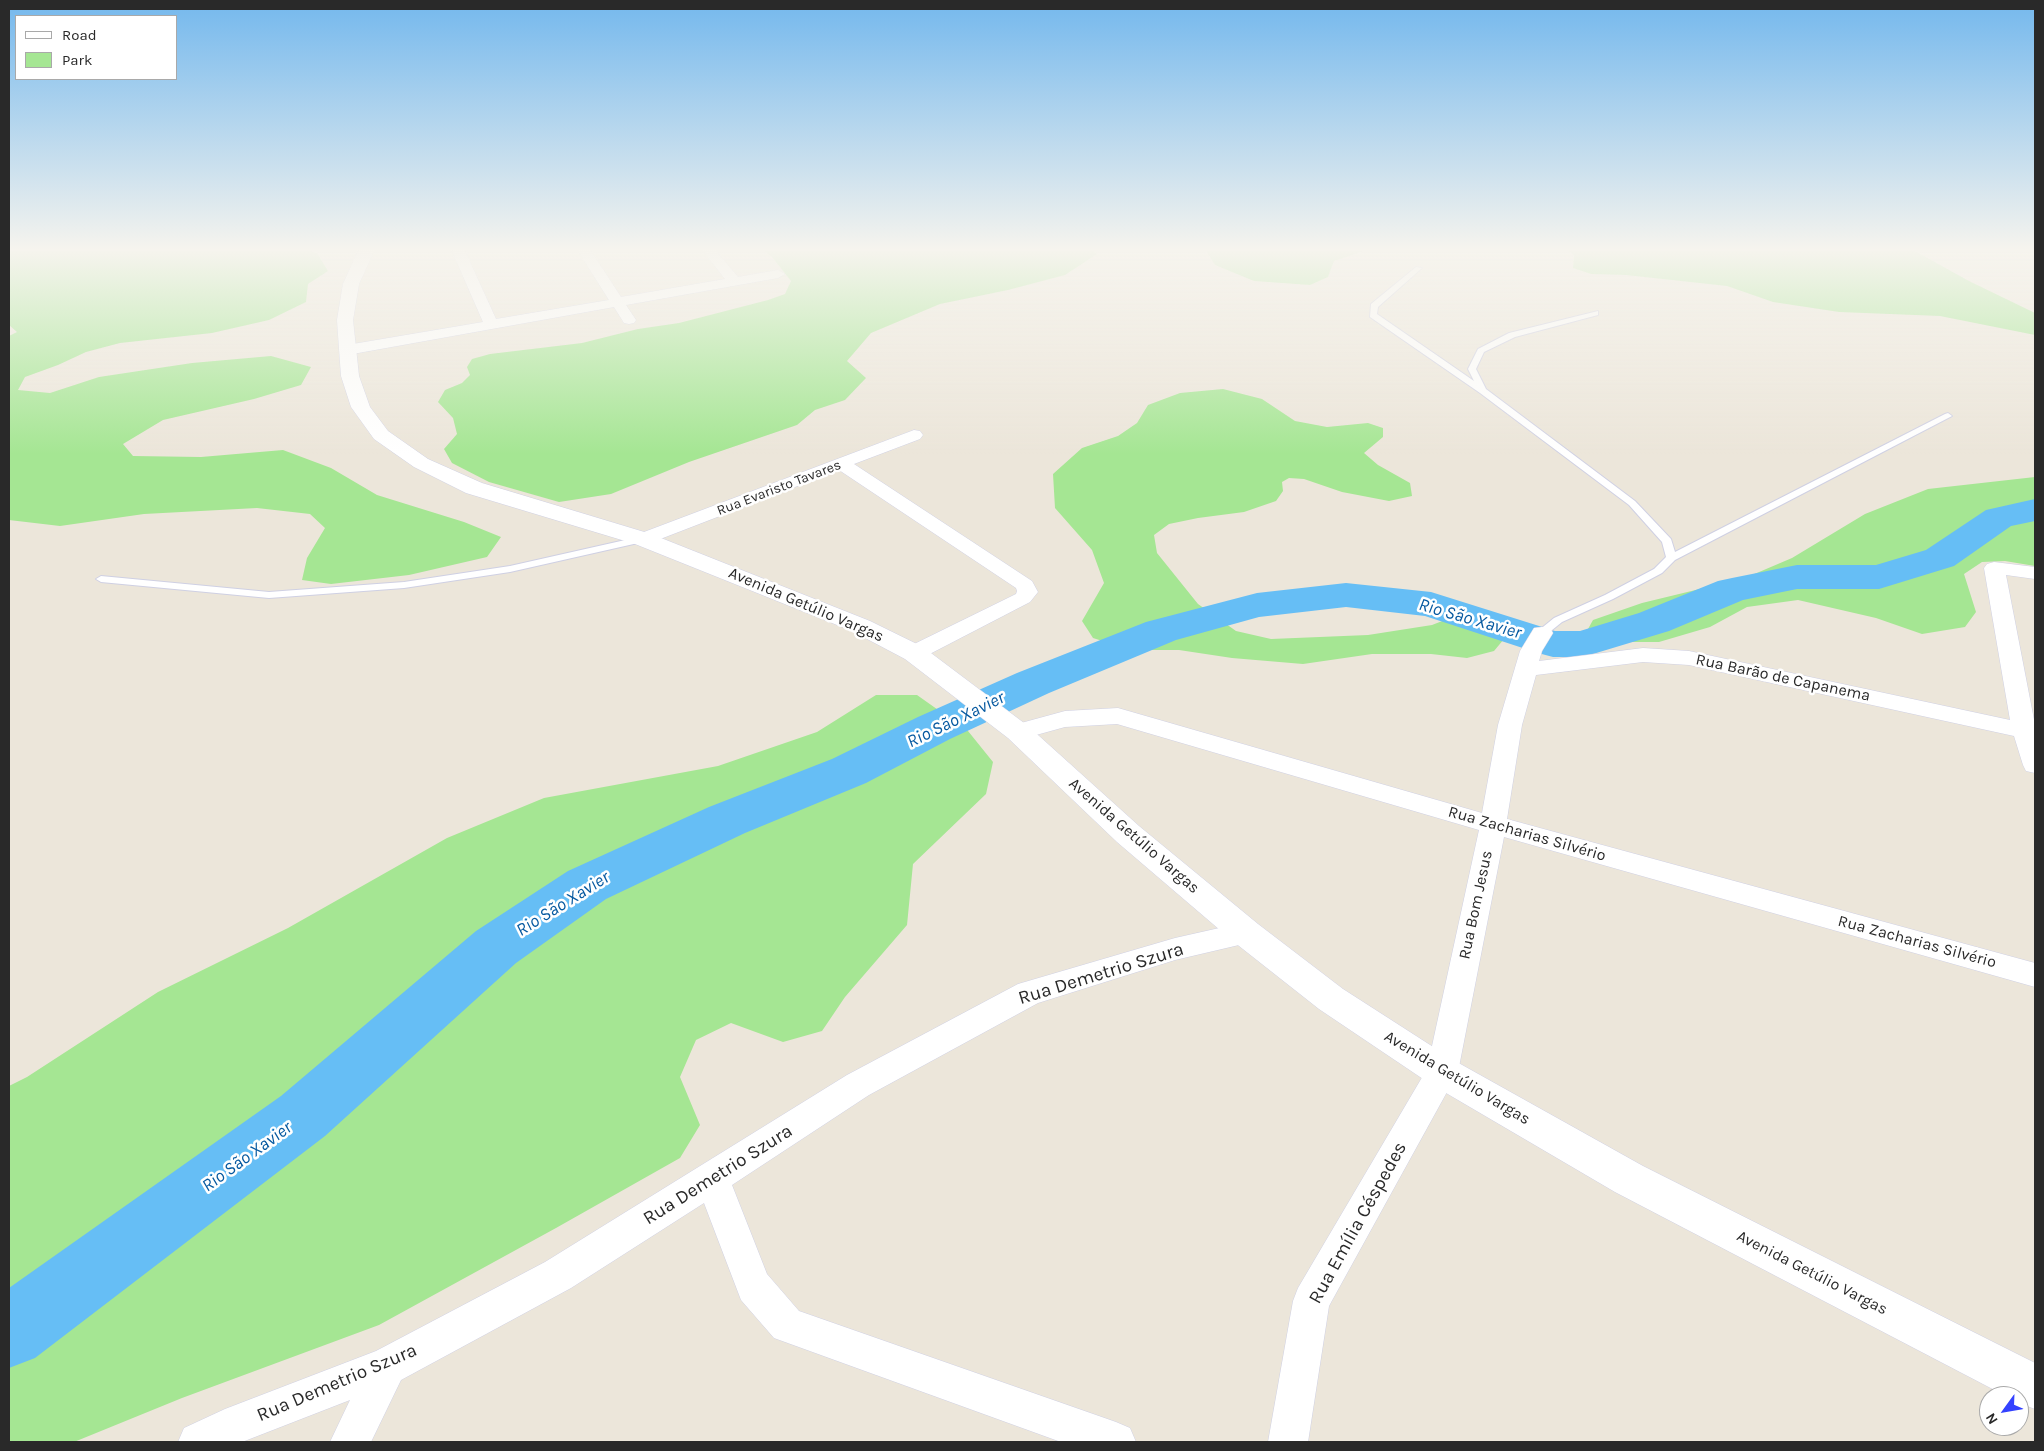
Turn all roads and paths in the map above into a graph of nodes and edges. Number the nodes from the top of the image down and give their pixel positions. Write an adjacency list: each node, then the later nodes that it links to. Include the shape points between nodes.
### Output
1 (345, 319): 7 (street, Avenida Getúlio Vargas)
2 (489, 319): 6 (street)
3 (521, 319): 6 (street)
4 (1378, 319): 8 (lane)
5 (1574, 319): 8 (lane, via 1512,336 1481,351 1472,369)
6 (491, 324): 7 (street)
7 (347, 350): 12 (street, Avenida Getúlio Vargas, via 350,376 361,407 381,435 421,463 474,488)
8 (1483, 391): 13 (lane, via 1632,503 1668,542)
9 (1948, 416): 13 (lane)
10 (914, 435): 11 (street, Rua Evaristo Tavares)
11 (842, 464): 12 (street, Rua Evaristo Tavares); 17 (street, via 1025,585 1028,592 1023,598)
12 (643, 539): 15 (lane, via 510,569 404,585 269,595); 17 (street, Avenida Getúlio Vargas, via 861,626)
13 (1671, 558): 16 (lane, via 1658,571 1558,620)
14 (2035, 573): 19 (street, via 1994,568)
15 (101, 579)
16 (1533, 651): 19 (street, Rua Barão de Capanema, via 1689,658); 21 (street, Rua Bom Jesus, via 1510,725)
17 (914, 654): 18 (street, Avenida Getúlio Vargas)
18 (1009, 724): 21 (street, Rua Zacharias Silvério, via 1118,716); 22 (street, Avenida Getúlio Vargas, via 1128,834)
19 (2030, 732): 20 (street)
20 (2035, 765)
21 (1493, 825): 23 (street, Rua Zacharias Silvério); 24 (street, Rua Bom Jesus)
22 (1246, 933): 24 (street, Avenida Getúlio Vargas, via 1331,999); 25 (street, Rua Demetrio Szura, via 1175,949 1029,993 858,1085)
23 (2035, 975)
24 (1442, 1072): 27 (street, Avenida Getúlio Vargas, via 1629,1179); 31 (street, Rua Emília Céspedes, via 1312,1301)
25 (712, 1179): 26 (street, Rua Demetrio Szura, via 558,1275); 30 (street, via 754,1287 788,1325)
26 (386, 1366): 28 (street, Rua Demetrio Szura); 29 (street)
27 (2035, 1387)
28 (198, 1442)
29 (350, 1442)
30 (1116, 1442)
31 (1288, 1442)

